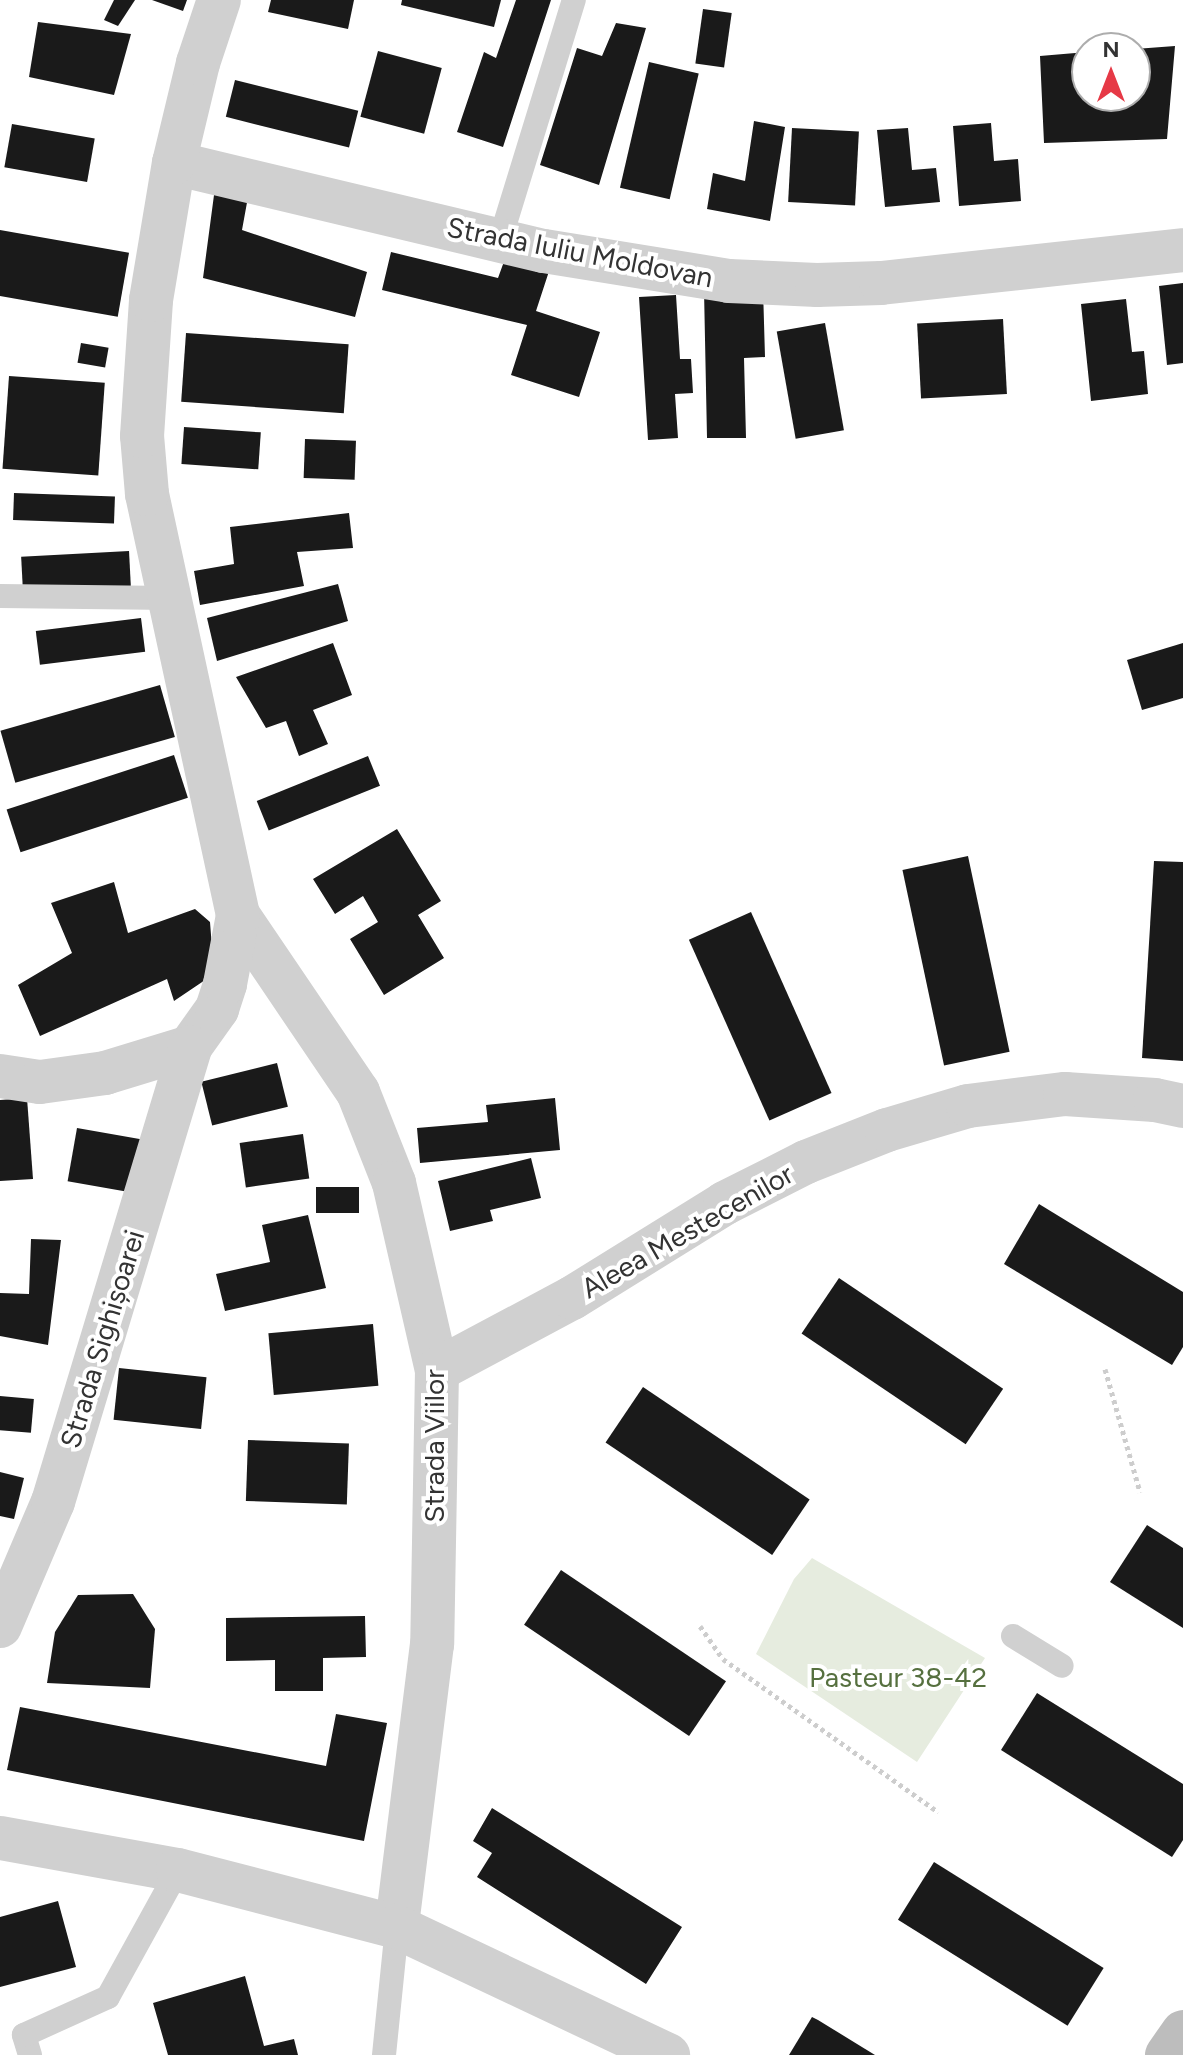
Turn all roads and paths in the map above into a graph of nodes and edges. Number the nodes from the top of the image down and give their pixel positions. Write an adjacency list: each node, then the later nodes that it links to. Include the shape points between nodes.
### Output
1 (219, 0): 3 (street)
2 (574, 0): 4 (lane)
3 (174, 163): 4 (street, Strada Iuliu Moldovan); 7 (street, via 151,300 142,436 147,494)
4 (500, 240): 5 (street, Strada Iuliu Moldovan, via 635,268 729,281 817,285 881,283)
5 (1183, 250)
6 (0, 596): 7 (lane)
7 (170, 598): 8 (street)
8 (238, 915): 9 (street, Strada Sighișoarei, via 217,1009); 13 (street, Strada Viilor, via 358,1092 394,1183)
9 (190, 1047): 10 (street, via 105,1073 40,1082); 15 (street, Strada Sighișoarei, via 53,1502)
10 (0, 1076)
11 (1183, 1106): 13 (street, Aleea Mestecenilor, via 1065,1094 968,1106 887,1130 806,1162 725,1203 572,1298)
12 (1105, 1369): 14 (path)
13 (437, 1370): 22 (street, Strada Viilor, via 432,1644)
14 (1140, 1492)
15 (0, 1626)
16 (700, 1626): 19 (path, via 723,1659)
17 (1013, 1636): 18 (lane)
18 (1062, 1666)
19 (938, 1812)
20 (0, 1838): 21 (street)
21 (178, 1870): 22 (street); 24 (lane, via 108,1997 24,2035)
22 (397, 1927): 25 (lane); 26 (street)
23 (1183, 2032): 27 (street)
24 (30, 2055)
25 (384, 2055)
26 (668, 2055)
27 (1167, 2055)

